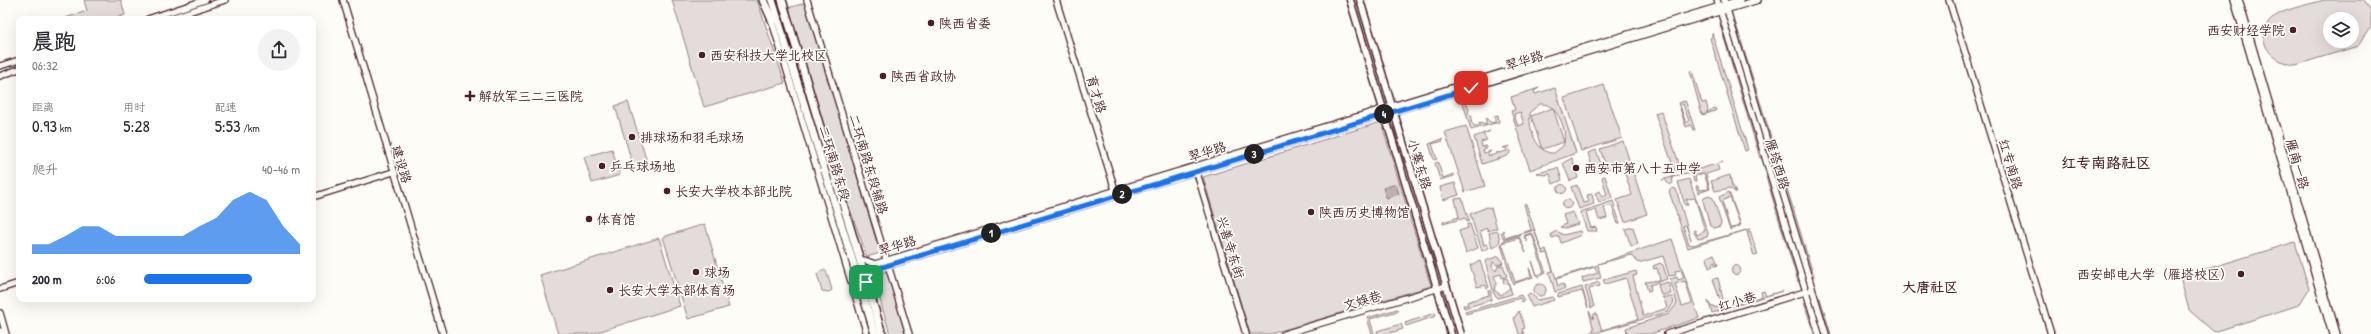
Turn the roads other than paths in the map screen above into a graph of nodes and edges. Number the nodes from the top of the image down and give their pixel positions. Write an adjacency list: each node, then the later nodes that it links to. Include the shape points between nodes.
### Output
1 (205, 0): 22 (main road)
2 (225, 0): 23 (main road)
3 (343, 0): 32 (main road, 建设路)
4 (763, 0): 24 (highway)
5 (767, 0): 24 (main road)
6 (772, 0): 51 (highway, 二环南路东段)
7 (782, 0): 21 (highway, 二环南路东段)
8 (787, 0): 21 (highway)
9 (1056, 0): 33 (main road, 育才路)
10 (1350, 0): 30 (main road, 小寨东路)
11 (1360, 0): 29 (main road, 小寨东路)
12 (1717, 0): 20 (main road, 雁塔西路)
13 (1740, 0): 19 (main road, 翠华路)
14 (1758, 0): 19 (main road, 翠华路)
15 (1949, 0): 62 (main road, 红专南路)
16 (2234, 0): 63 (main road, 雁南一路)
17 (2239, 0): 64 (main road, 雁南一路)
18 (807, 1): 37 (main road, 二环南路东段辅路)
19 (1726, 5): 20 (main road, 翠华路); 43 (main road, 雁塔西路)
20 (1720, 9): 29 (main road, 翠华路); 44 (main road, 雁塔西路)
21 (785, 12): 35 (highway, 二环南路东段)
22 (157, 16)
23 (176, 16)
24 (772, 20): 50 (main road)
25 (16, 61): 26 (main road)
26 (0, 66)
27 (16, 70): 28 (main road)
28 (0, 76)
29 (1392, 109): 30 (main road, 翠华路); 40 (main road, 小寨东路)
30 (1383, 112): 31 (main road, 翠华路); 42 (main road, 小寨东路)
31 (1196, 169): 33 (main road, 翠华路); 55 (main road, 兴善寺东街)
32 (393, 172): 34 (main road); 49 (main road, 建设路)
33 (1116, 193): 37 (main road, 翠华路)
34 (316, 196)
35 (841, 200): 36 (highway, via 853,224); 38 (highway, 二环南路东段)
36 (864, 260): 37 (main road, 翠华路, via 874,264); 38 (highway)
37 (888, 262): 38 (main road, 翠华路, via 876,269); 54 (main road, 二环南路东段辅路)
38 (868, 280): 52 (highway, 二环南路东段); 53 (highway)
39 (16, 284): 41 (main road)
40 (1446, 286): 42 (main road, 文娱巷); 58 (main road, 小寨东路)
41 (0, 289)
42 (1438, 289): 56 (main road, 文娱巷); 57 (main road, 小寨东路)
43 (1813, 290): 44 (main road, 红小巷); 61 (main road, 雁塔西路)
44 (1806, 292): 59 (main road, 红小巷); 60 (main road, 雁塔西路)
45 (0, 313): 48 (main road)
46 (0, 330): 47 (main road)
47 (1, 334)
48 (6, 334)
49 (443, 334)
50 (867, 334)
51 (875, 334)
52 (882, 334)
53 (886, 334)
54 (910, 334)
55 (1246, 334)
56 (1284, 334)
57 (1451, 334)
58 (1461, 334)
59 (1667, 334)
60 (1819, 334)
61 (1826, 334)
62 (2051, 334)
63 (2332, 334)
64 (2338, 334)

